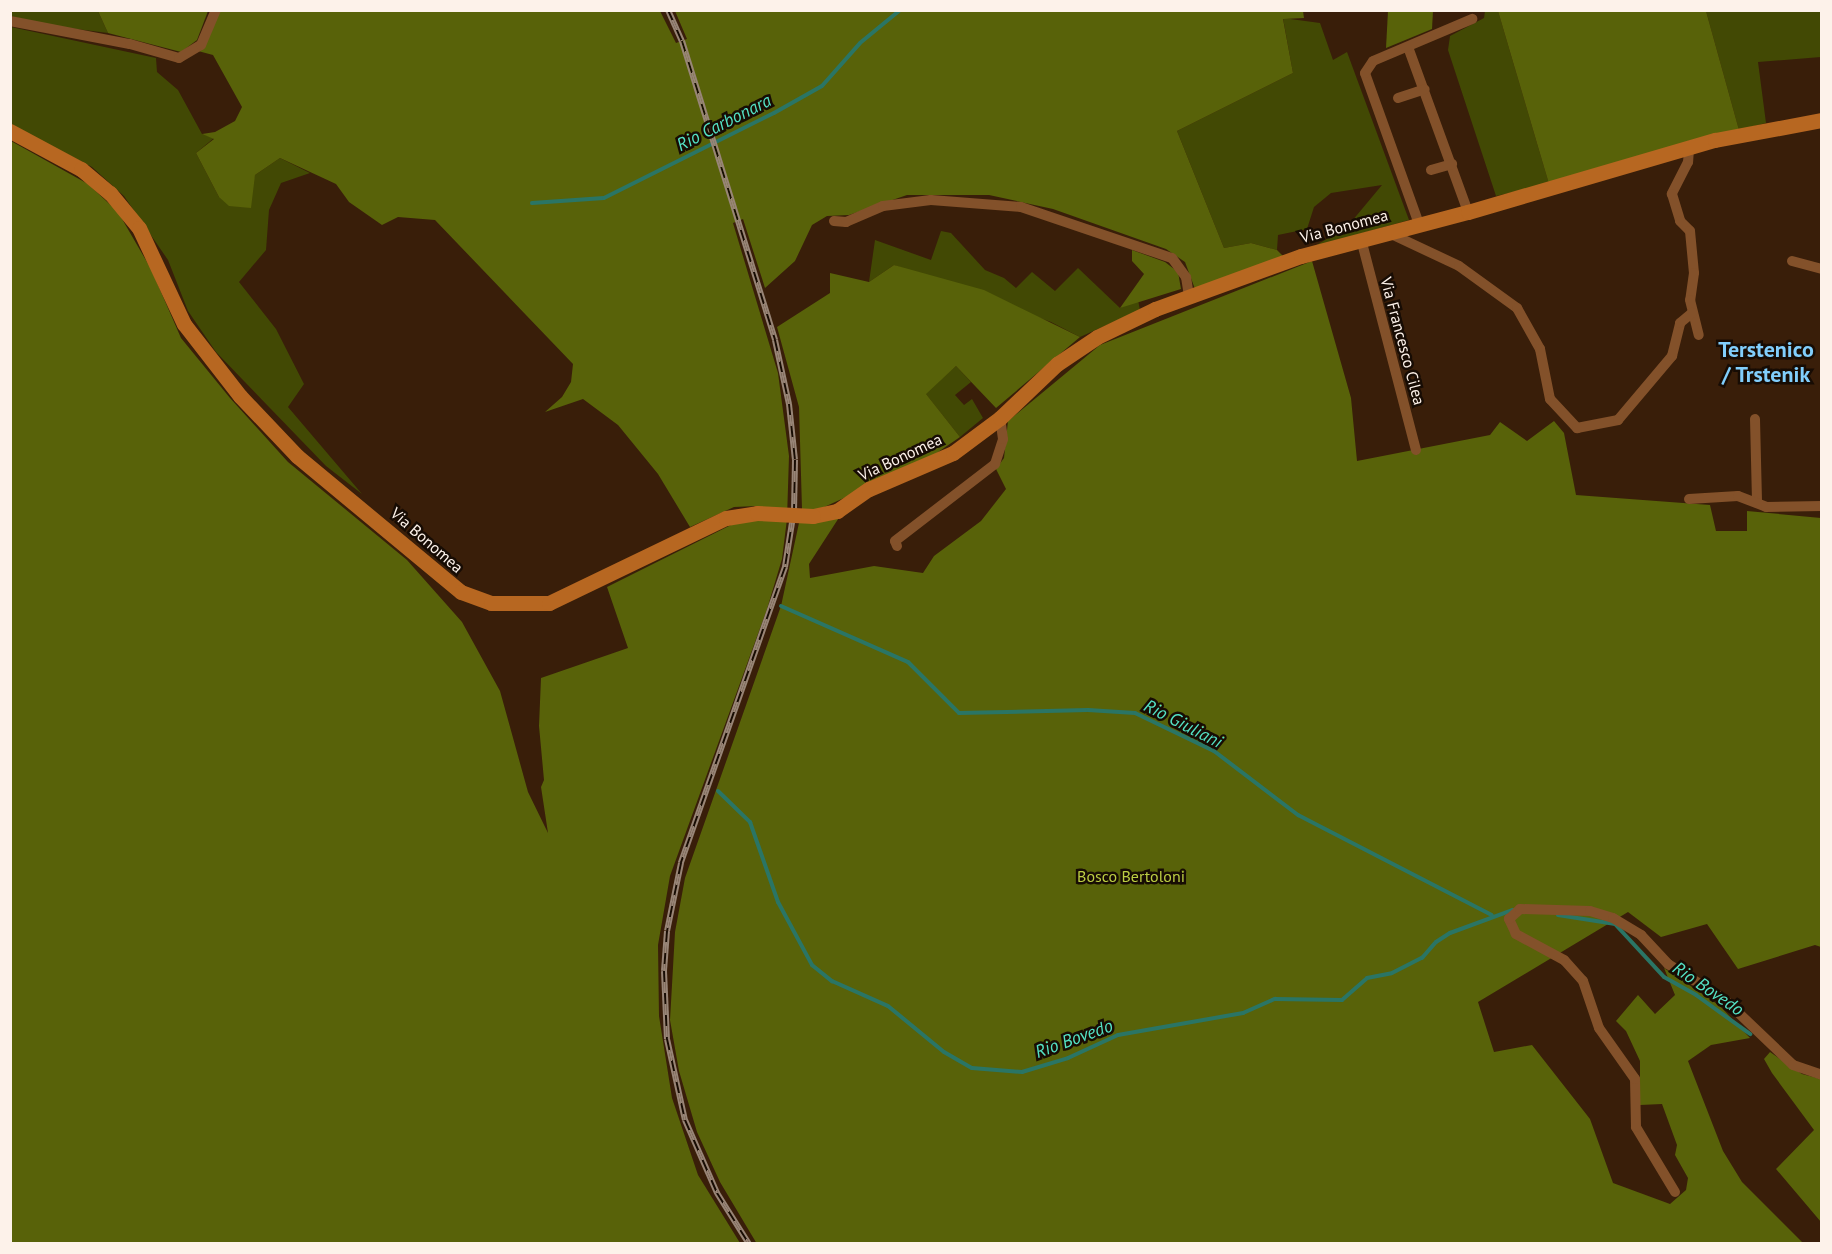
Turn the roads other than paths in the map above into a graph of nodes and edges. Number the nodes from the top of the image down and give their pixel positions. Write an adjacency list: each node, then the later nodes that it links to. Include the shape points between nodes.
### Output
1 (216, 10): 3 (street, via 201,45 179,58 130,44)
2 (1472, 19): 4 (street)
3 (10, 21)
4 (1408, 47): 5 (street); 14 (street, via 1372,61 1365,73)
5 (1425, 89): 6 (street); 10 (street)
6 (1398, 98)
7 (1821, 120): 9 (street, Via Bonomea, via 1742,134)
8 (10, 131): 22 (street, Via Bonomea, bridge, via 81,169 110,193 144,239 184,324 240,396 297,456 461,592 490,603 549,603 726,518 757,513 813,516 837,511 869,489 937,461)
9 (1689, 149): 12 (street, Via Bonomea); 20 (street, via 1688,162 1672,194 1680,221 1689,231 1694,259)
10 (1452, 164): 11 (street); 12 (street)
11 (1431, 170)
12 (1468, 212): 14 (street, Via Bonomea)
13 (834, 220): 19 (street, via 846,222 883,206 931,200 1021,207 1172,258 1186,277)
14 (1419, 224): 15 (street, Via Bonomea)
15 (1388, 233): 16 (street, Via Bonomea); 20 (street, via 1459,266 1517,308 1540,349 1550,399 1576,428 1618,420 1672,356 1680,323)
16 (1361, 239): 19 (street, Via Bonomea, via 1300,256); 24 (street, Via Francesco Cilea)
17 (1792, 261): 18 (street)
18 (1821, 269)
19 (1189, 297): 22 (street, Via Bonomea, via 1140,316 1078,348)
20 (1692, 313): 21 (street)
21 (1699, 335)
22 (1000, 418): 28 (street, via 1003,440 995,464 895,540)
23 (1755, 419): 26 (street)
24 (1416, 450)
25 (1689, 499): 26 (street, via 1738,496)
26 (1757, 503): 27 (street, via 1782,509)
27 (1821, 506)
28 (897, 546)
29 (1821, 1075): 30 (street, via 1793,1065 1724,999 1668,964 1641,935 1621,923 1590,911 1520,909 1509,919 1516,934 1564,960 1583,981 1599,1028 1635,1079 1636,1127)
30 (1675, 1192)

